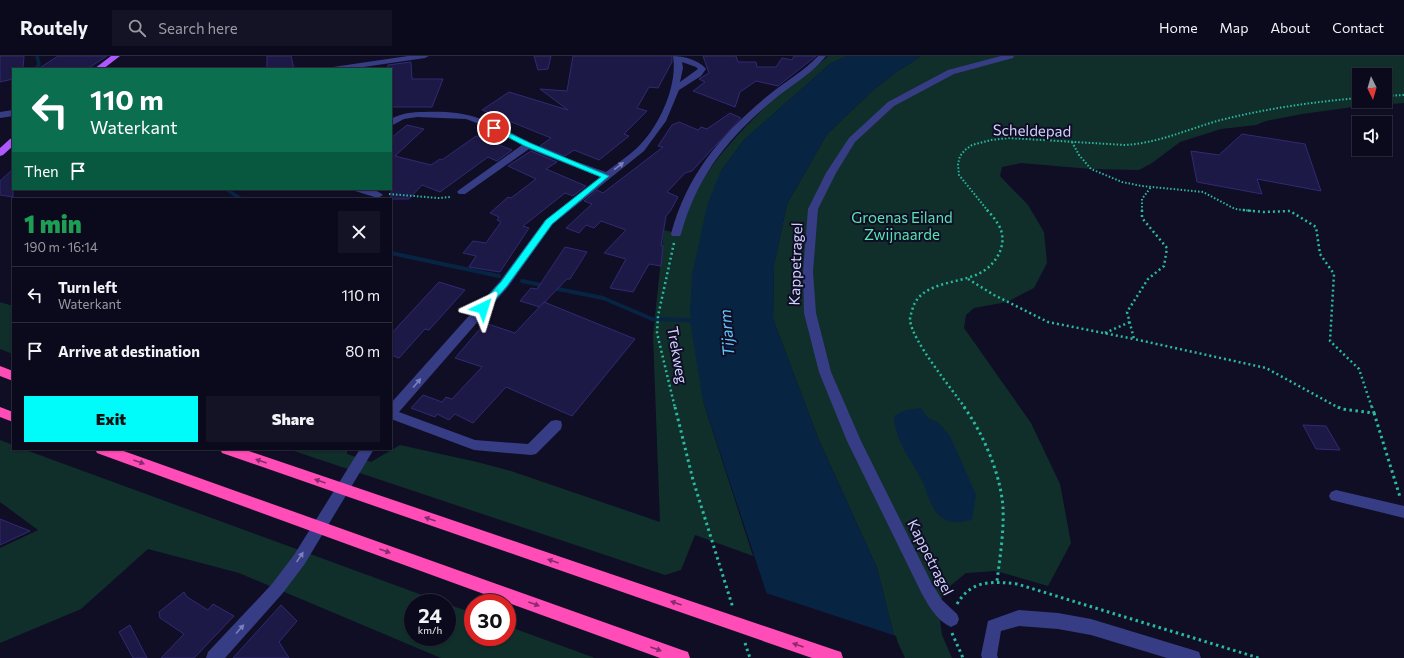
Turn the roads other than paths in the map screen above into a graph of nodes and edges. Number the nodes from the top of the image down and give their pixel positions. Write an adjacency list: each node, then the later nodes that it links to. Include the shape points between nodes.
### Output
1 (116, 56): 6 (main road)
2 (425, 56): 7 (street)
3 (822, 56): 19 (street, via 759,107 716,153 686,199)
4 (1010, 56): 32 (street, Kappetragel, via 951,72 891,104 852,140 831,173 813,209 808,272 810,313 825,372 854,441 927,589 937,605)
5 (677, 57): 8 (street, via 679,68); 8 (street, via 699,65 702,69)
6 (99, 68)
7 (340, 68)
8 (675, 89): 15 (street, one-way to 8, via 641,149 662,121)
9 (12, 113): 10 (street)
10 (0, 115)
11 (392, 123): 13 (street, via 408,116 461,116 472,118)
12 (12, 142): 14 (main road)
13 (528, 145): 15 (street); 17 (street)
14 (0, 153)
15 (606, 176): 23 (street, one-way to 15, via 504,284 549,222)
16 (361, 190): 18 (street)
17 (462, 192)
18 (378, 195)
19 (676, 234)
20 (0, 371): 21 (highway)
21 (12, 376)
22 (0, 412): 25 (highway)
23 (392, 412)
24 (392, 413): 26 (street, via 474,445 531,450)
25 (12, 417)
26 (556, 425)
27 (105, 450): 34 (highway, one-way to 34)
28 (230, 450): 35 (highway, one-way to 28)
29 (367, 450): 33 (street, one-way to 29, via 299,560)
30 (1336, 496): 31 (street)
31 (1403, 508)
32 (951, 619)
33 (214, 658)
34 (682, 658)
35 (835, 658)
36 (990, 658): 37 (street, via 994,626 1019,618 1091,627)
37 (1193, 658)

